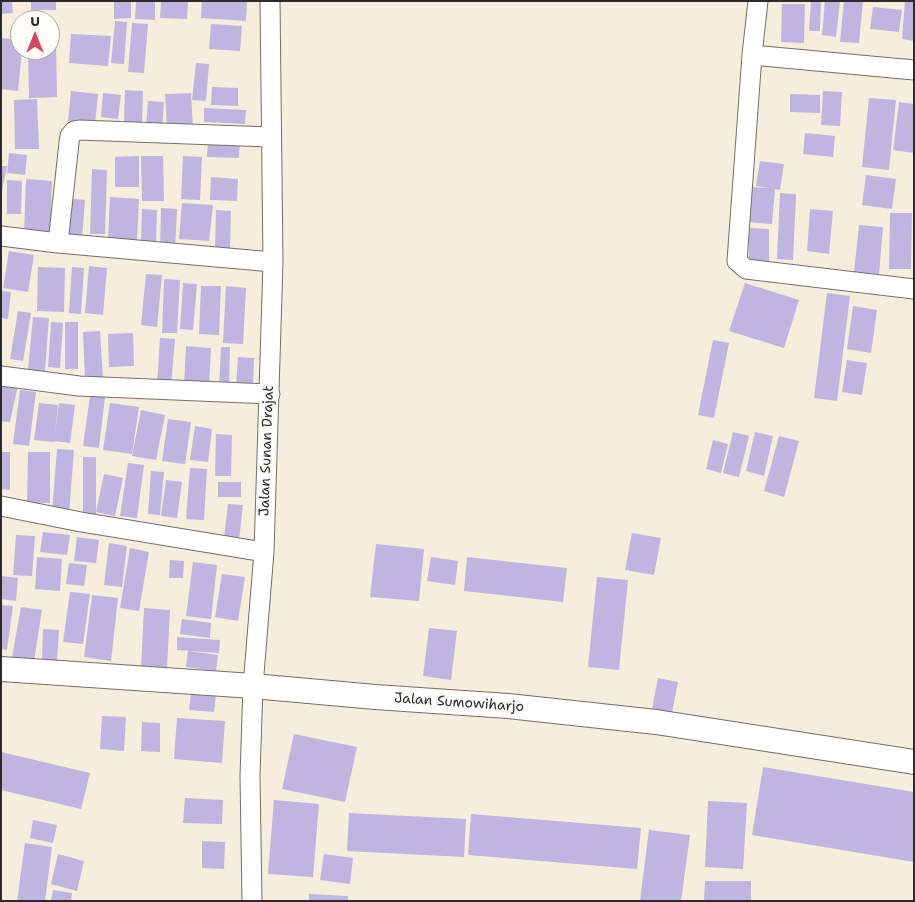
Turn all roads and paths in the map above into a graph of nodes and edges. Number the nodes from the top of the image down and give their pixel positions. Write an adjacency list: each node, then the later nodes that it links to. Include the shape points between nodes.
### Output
1 (270, 1): 5 (street, Jalan Sunan Drajat)
2 (758, 1): 3 (street)
3 (752, 55): 4 (street); 9 (street, via 737,261 746,269)
4 (914, 70)
5 (270, 137): 7 (street, via 75,130 68,142); 8 (street, Jalan Sunan Drajat)
6 (1, 236): 7 (street)
7 (58, 243): 8 (street)
8 (273, 262): 11 (street, Jalan Sunan Drajat)
9 (914, 289)
10 (1, 376): 11 (street, via 79,386)
11 (270, 394): 13 (street, Jalan Sunan Drajat)
12 (1, 506): 13 (street)
13 (264, 552): 15 (street, Jalan Sunan Drajat)
14 (1, 669): 15 (street, Jalan Sumowiharjo)
15 (254, 686): 16 (street, Jalan Sumowiharjo, via 508,706 656,722); 17 (street, Jalan Sunan Drajat, via 250,776)
16 (914, 762)
17 (252, 901)

